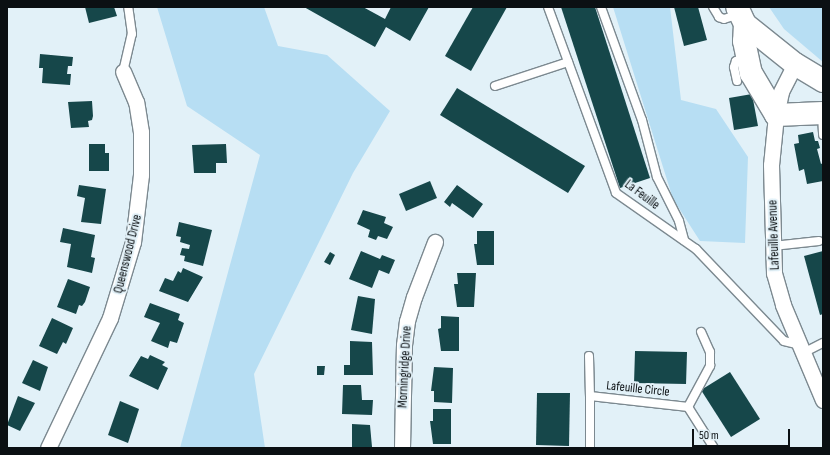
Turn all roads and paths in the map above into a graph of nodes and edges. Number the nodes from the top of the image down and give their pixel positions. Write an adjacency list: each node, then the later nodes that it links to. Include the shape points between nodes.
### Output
1 (128, 7): 9 (lane, via 132,34)
2 (548, 7): 7 (lane, La Feuille)
3 (601, 7): 16 (lane, via 642,120 656,177 678,221)
4 (714, 7): 5 (lane, via 719,17 724,19)
5 (741, 15): 6 (main road); 8 (main road)
6 (747, 57): 10 (lane, via 736,61 734,67); 14 (main road, via 751,73)
7 (568, 62): 12 (lane); 16 (lane, La Feuille, via 616,193)
8 (795, 64): 11 (main road); 14 (street, Lafeuille Avenue, via 781,92)
9 (123, 72): 27 (street, Queenswood Drive, via 136,102 141,132 141,182 134,242 110,318)
10 (737, 81)
11 (823, 81)
12 (495, 86)
13 (822, 113): 14 (main road); 15 (lane)
14 (776, 115): 19 (street, Lafeuille Avenue, via 771,165)
15 (823, 136)
16 (684, 240): 22 (lane, La Feuille, via 696,249 784,341)
17 (819, 241): 19 (lane)
18 (435, 242): 28 (street, Morningridge Drive, via 407,321 404,345)
19 (773, 246): 22 (street, Lafeuille Avenue, via 774,272 783,305)
20 (701, 332): 26 (lane, via 710,352 710,366)
21 (823, 343): 22 (lane)
22 (801, 349): 25 (street, Lafeuille Avenue)
23 (590, 356): 24 (lane)
24 (590, 396): 26 (lane, Lafeuille Circle); 29 (lane, Lafeuille Circle)
25 (823, 400)
26 (688, 407): 30 (lane)
27 (48, 448)
28 (402, 448)
29 (590, 448)
30 (714, 448)

